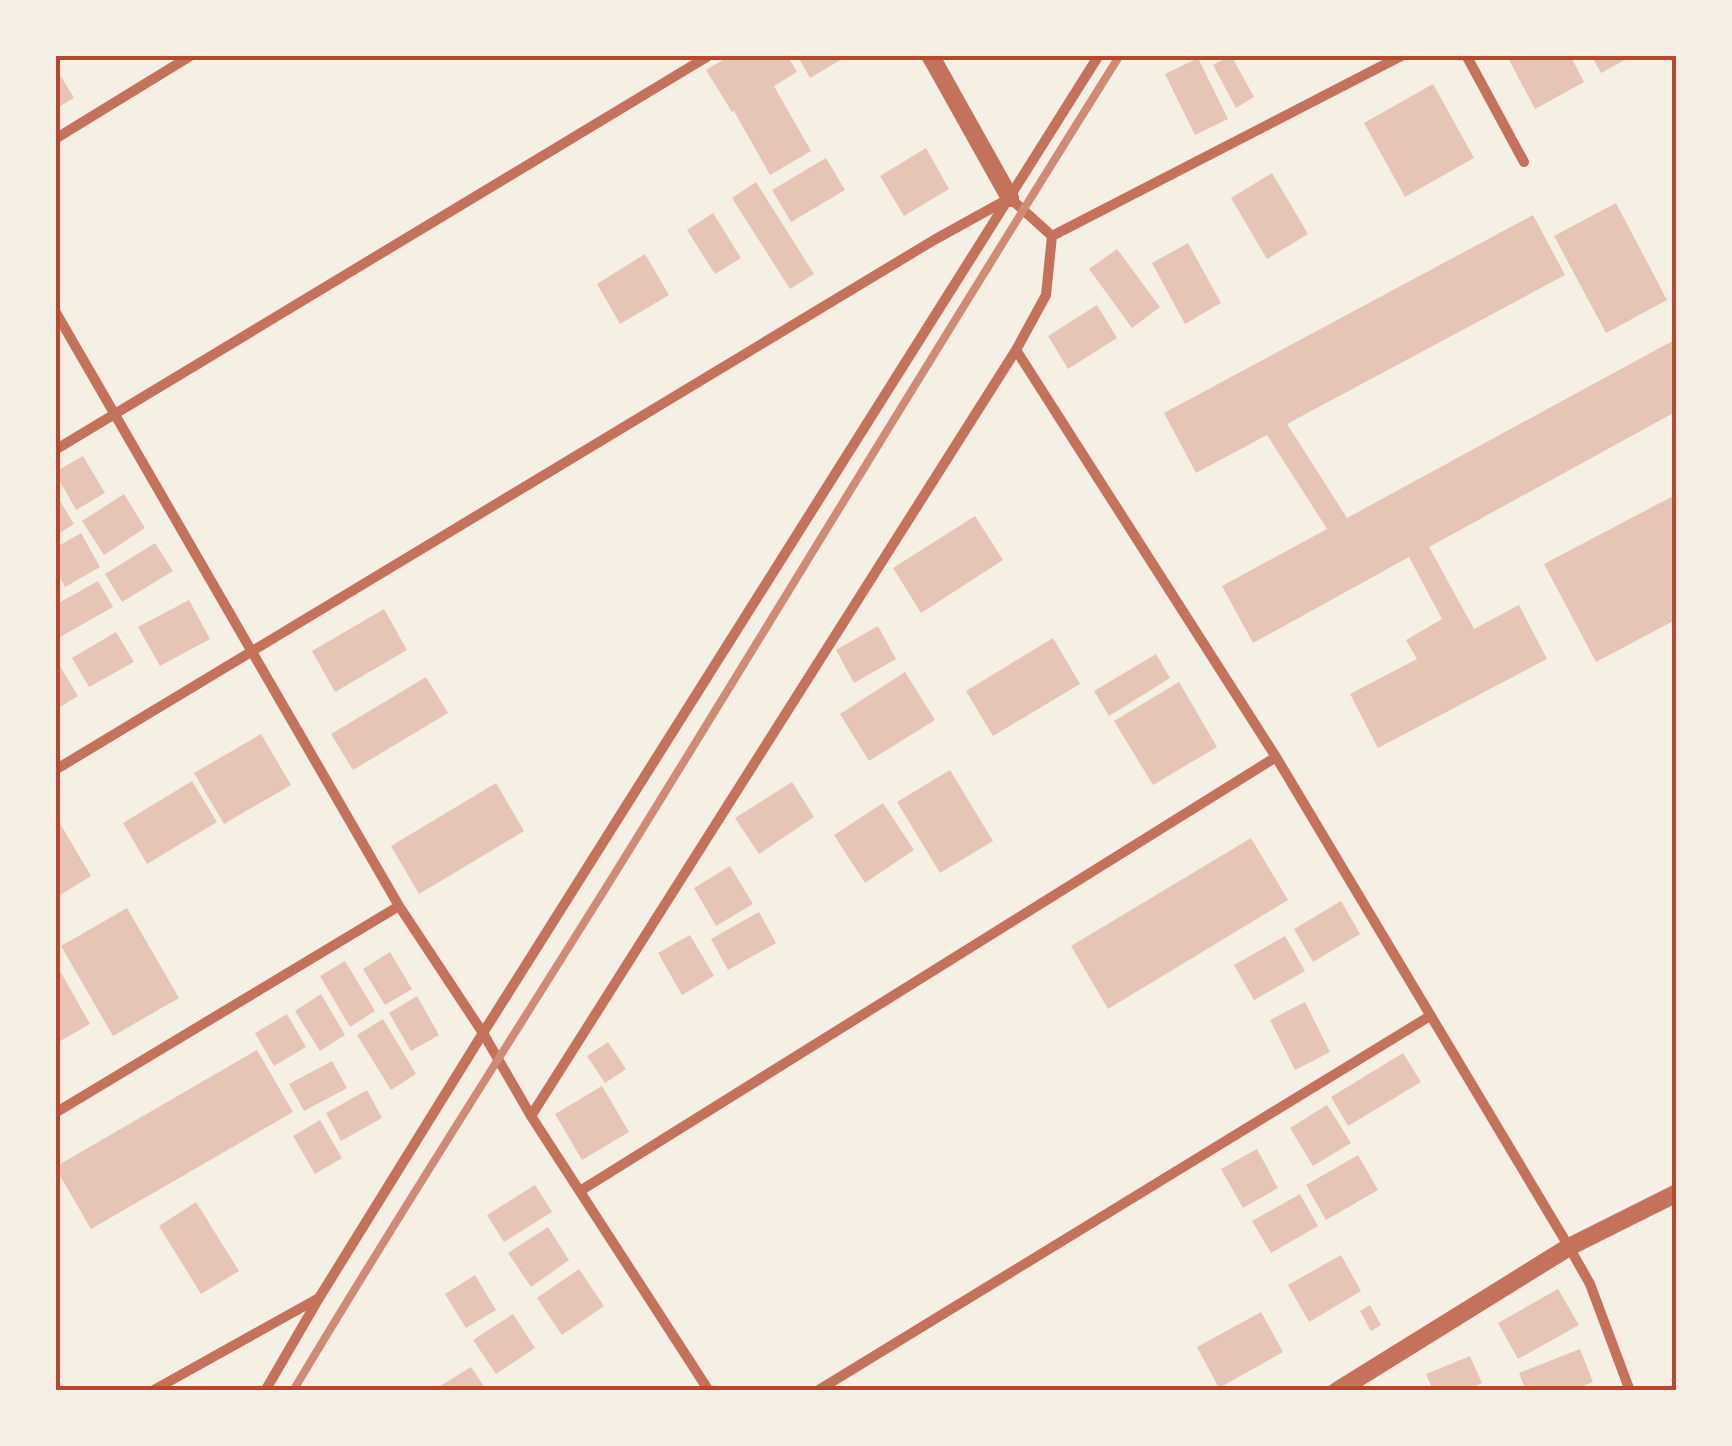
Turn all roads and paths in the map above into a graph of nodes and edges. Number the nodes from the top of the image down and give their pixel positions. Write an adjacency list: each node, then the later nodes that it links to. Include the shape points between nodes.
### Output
1 (192, 55): 7 (street)
2 (710, 55): 13 (street)
3 (930, 55): 9 (street)
4 (1099, 55): 9 (street)
5 (1403, 55): 10 (street)
6 (1466, 55): 8 (street)
7 (55, 139)
8 (1524, 162)
9 (1010, 198): 10 (street); 15 (street); 20 (street)
10 (1052, 236): 12 (street, via 1046,295)
11 (55, 311): 13 (street)
12 (1016, 350): 16 (street); 22 (street)
13 (115, 414): 14 (street); 15 (street)
14 (55, 450)
15 (251, 650): 17 (street); 18 (street)
16 (1276, 758): 19 (street); 23 (street)
17 (55, 770)
18 (400, 906): 20 (street); 21 (street)
19 (1430, 1016): 25 (street); 30 (street)
20 (483, 1033): 22 (street); 26 (street)
21 (55, 1114)
22 (532, 1116): 23 (street)
23 (580, 1190): 29 (street)
24 (1677, 1194): 25 (street)
25 (1570, 1247): 31 (street); 32 (street)
26 (319, 1298): 27 (street); 28 (street)
27 (152, 1391)
28 (265, 1391)
29 (710, 1391)
30 (817, 1391)
31 (1337, 1391)
32 (1630, 1391)

